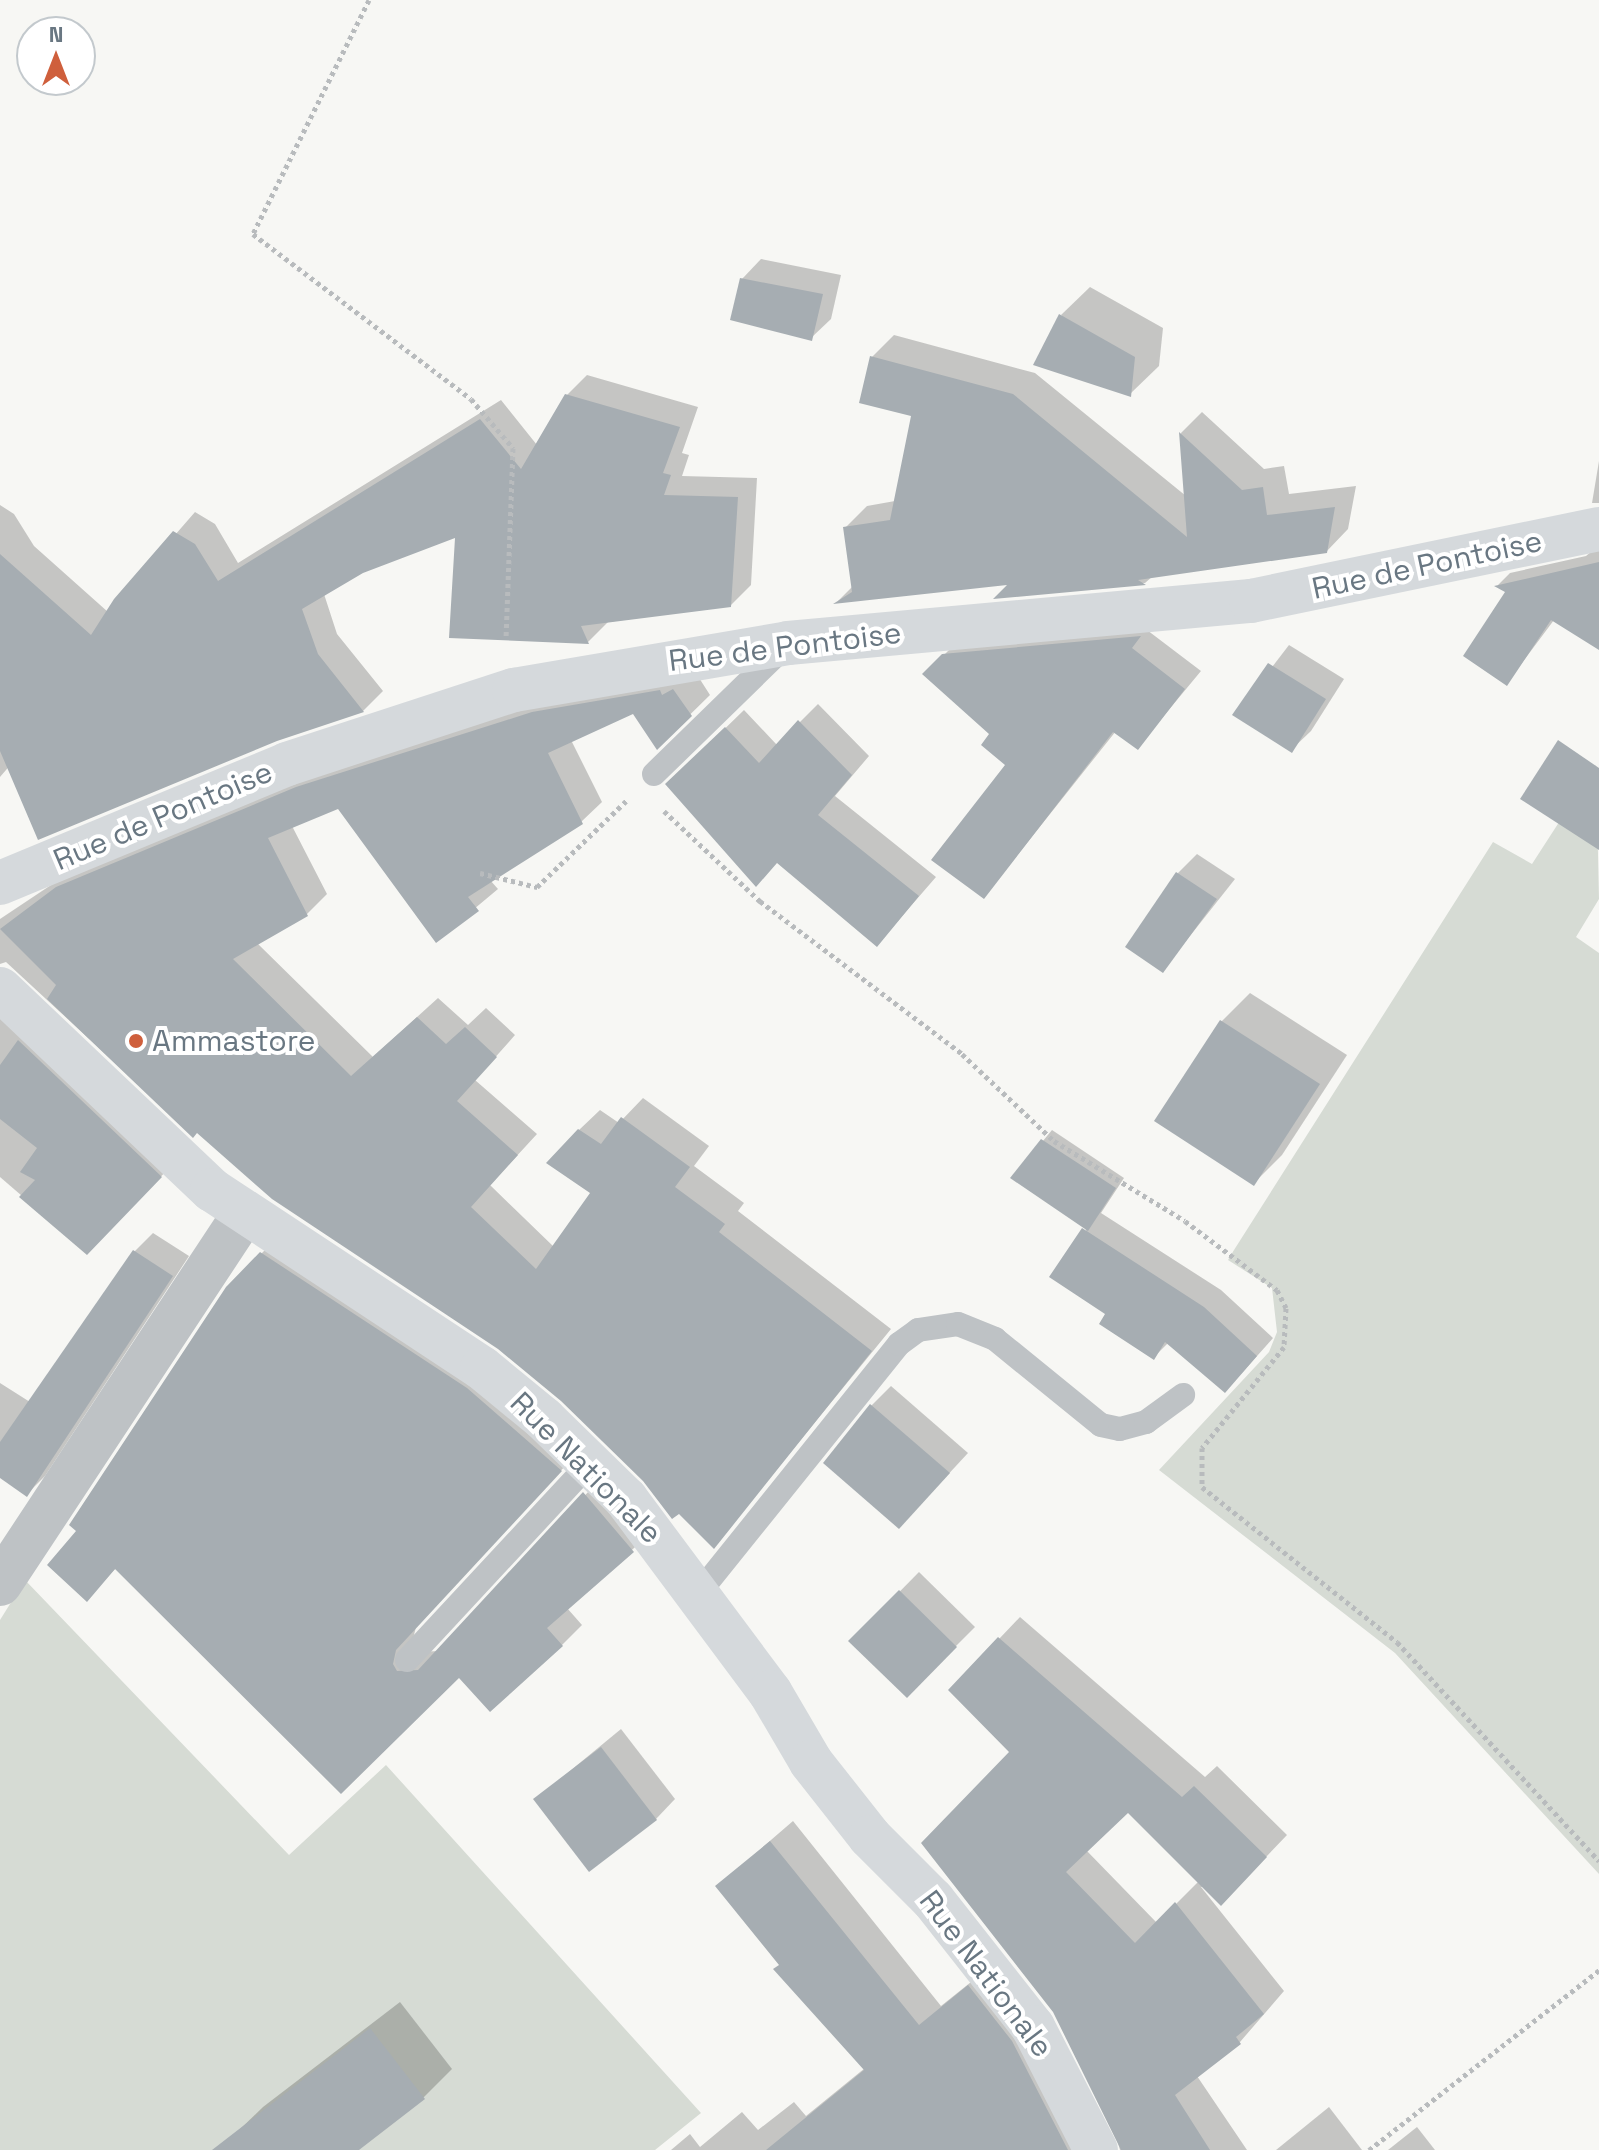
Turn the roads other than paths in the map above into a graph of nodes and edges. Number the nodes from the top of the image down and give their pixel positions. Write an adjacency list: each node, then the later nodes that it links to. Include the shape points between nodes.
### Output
1 (1599, 529): 2 (street, Rue de Pontoise, via 1251,601)
2 (788, 643): 3 (lane); 4 (street, Rue de Pontoise, via 514,690 287,764)
3 (647, 781)
4 (0, 883)
5 (0, 989): 6 (street, Rue Nationale, via 170,1153)
6 (245, 1213): 8 (street, Rue Nationale, via 482,1368); 9 (street)
7 (1183, 1395): 10 (lane, via 1146,1422 1120,1429 1101,1425 984,1333 958,1324 918,1330 899,1344)
8 (590, 1463): 10 (street, Rue Nationale, via 652,1530); 11 (lane)
9 (0, 1584)
10 (698, 1594): 12 (street, Rue Nationale, via 840,1800 933,1900 1033,2027)
11 (407, 1660)
12 (1096, 2150)

